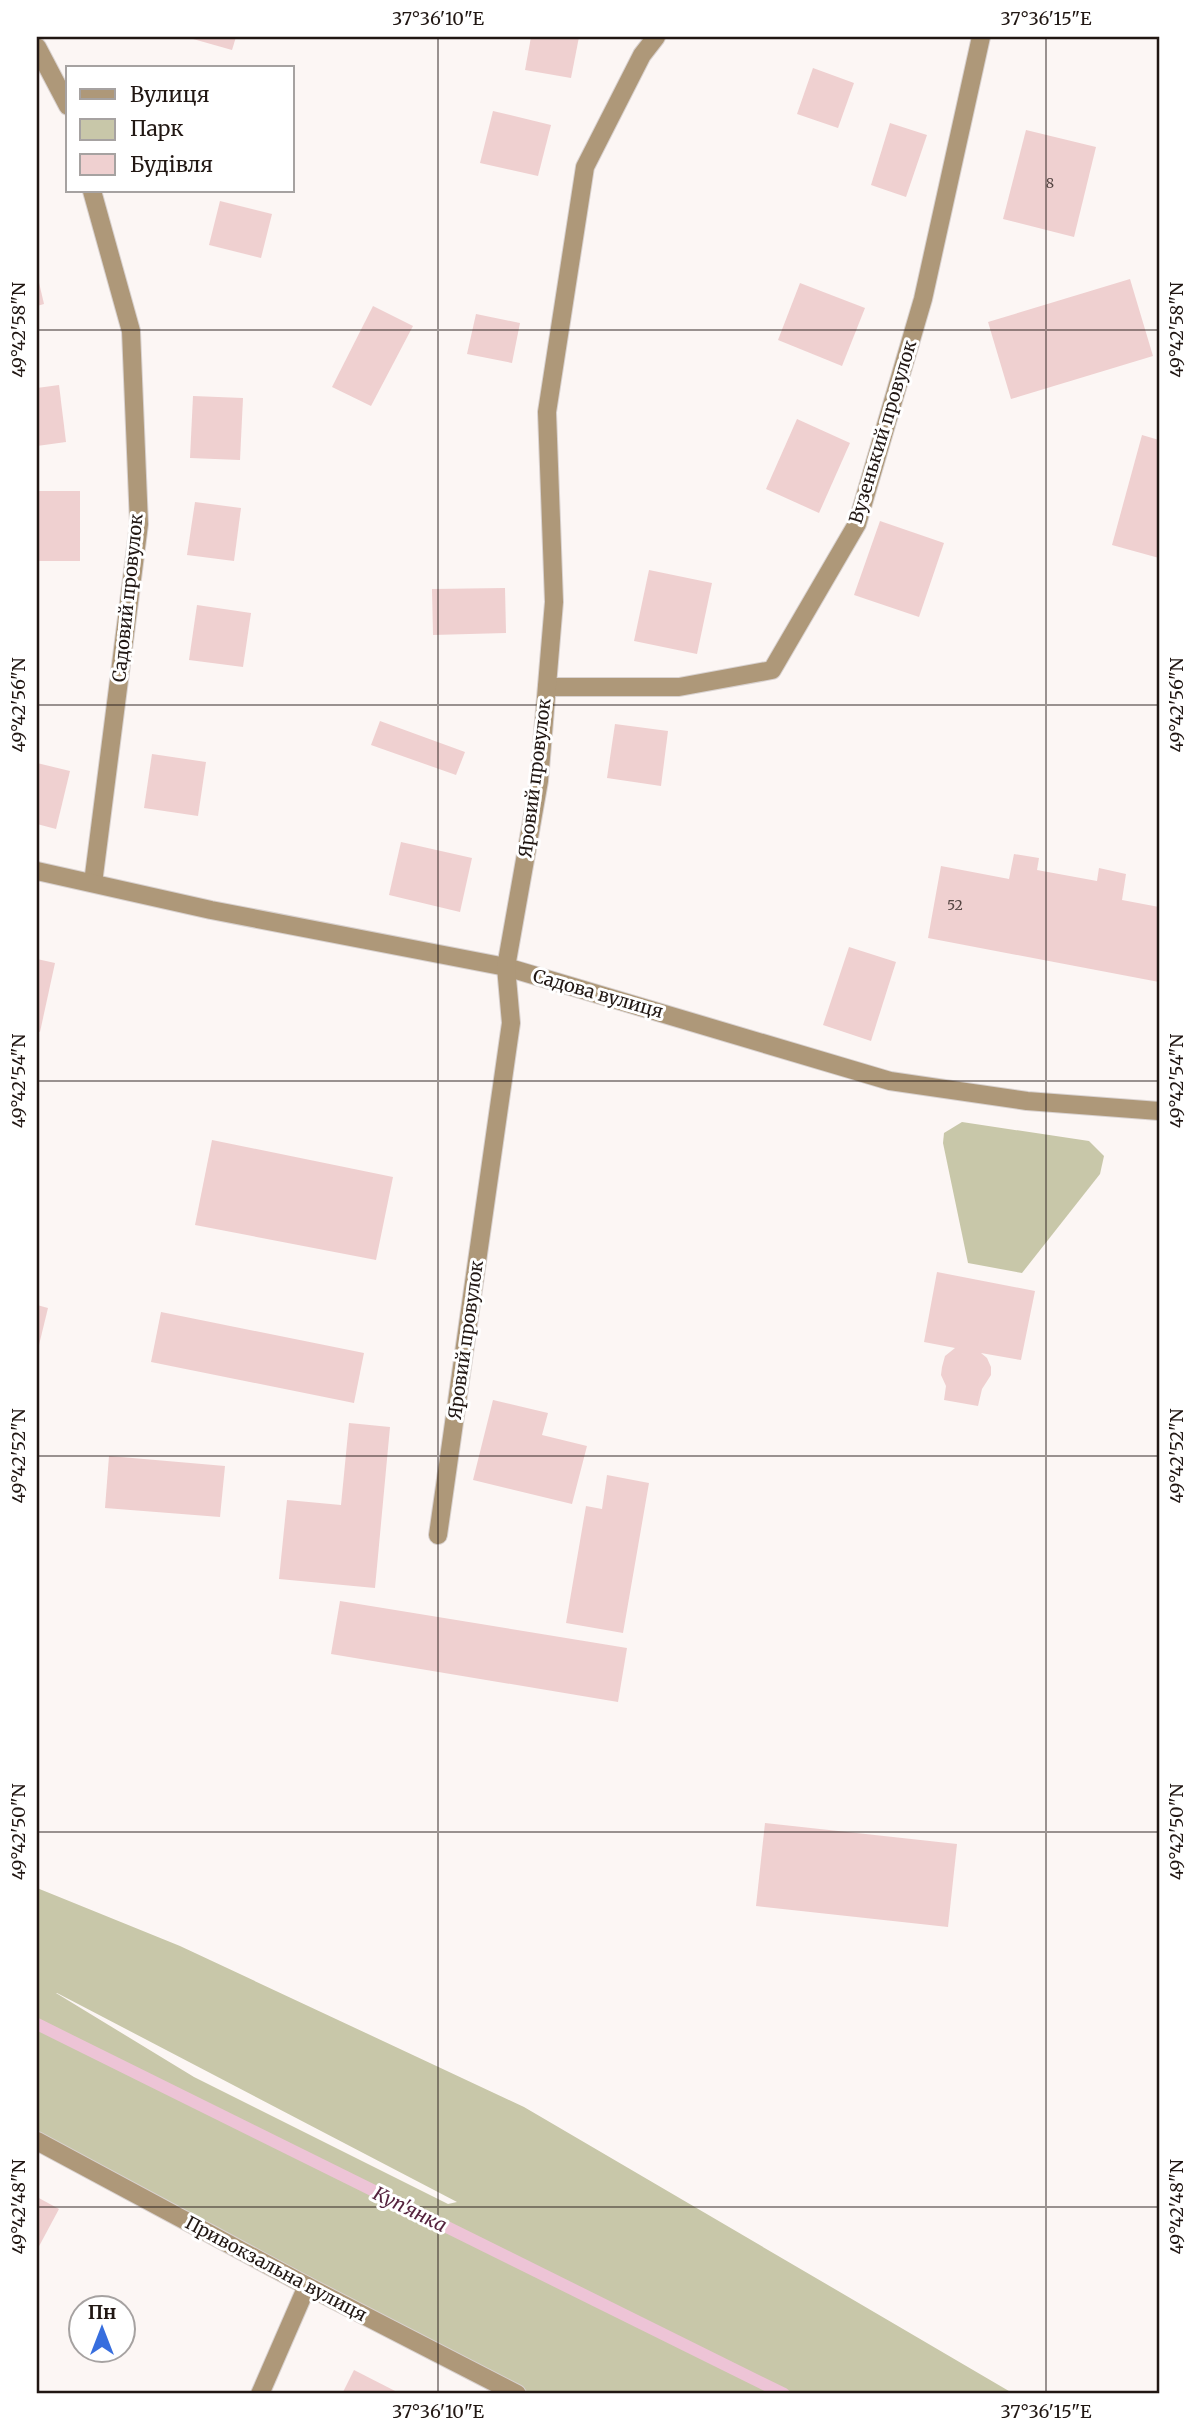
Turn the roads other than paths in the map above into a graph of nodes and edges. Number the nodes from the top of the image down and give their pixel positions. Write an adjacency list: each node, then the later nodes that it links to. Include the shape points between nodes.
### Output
1 (656, 37): 6 (street, Яровий провулок, via 642,55 585,167 547,412 554,602)
2 (981, 37): 6 (street, Вузенький провулок, via 923,299 857,524 772,670 679,687)
3 (37, 47): 4 (street)
4 (66, 102)
5 (93, 192): 8 (street, Садовий провулок, via 131,331 139,524)
6 (547, 687): 9 (street, Яровий провулок, via 539,781)
7 (37, 871): 8 (street, Садова вулиця)
8 (93, 883): 9 (street, Садова вулиця)
9 (506, 967): 10 (street, Садова вулиця, via 890,1081 1027,1101); 11 (street, Яровий провулок, via 511,1023)
10 (1159, 1111)
11 (438, 1535)
12 (37, 2141): 13 (street, Привокзальна вулиця)
13 (307, 2286): 14 (street); 15 (street, Привокзальна вулиця)
14 (260, 2394)
15 (517, 2394)

